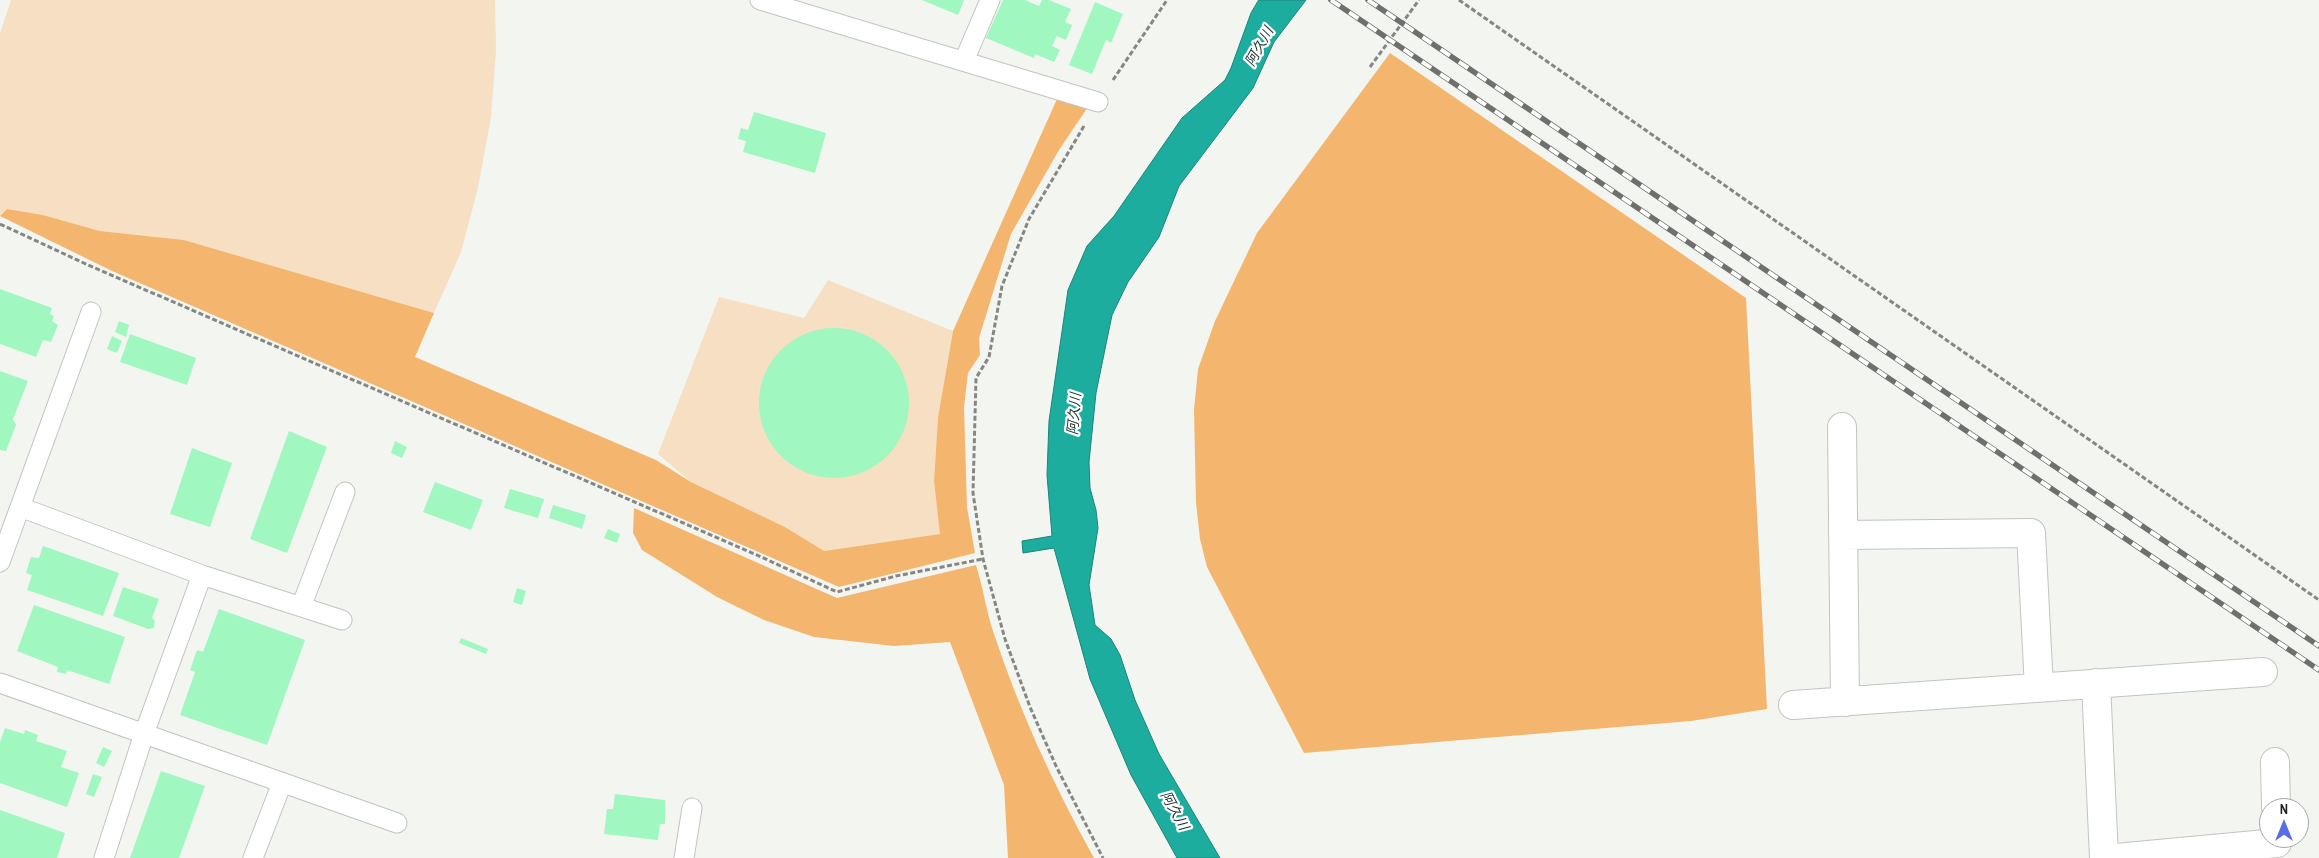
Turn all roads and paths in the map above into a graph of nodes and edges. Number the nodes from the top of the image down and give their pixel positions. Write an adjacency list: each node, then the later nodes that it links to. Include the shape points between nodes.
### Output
1 (760, 0): 6 (lane)
2 (990, 0): 7 (lane)
3 (1167, 0): 9 (path)
4 (1418, 0): 8 (path)
5 (1459, 0): 19 (path)
6 (797, 5): 7 (lane)
7 (964, 61): 9 (lane)
8 (1370, 67)
9 (1098, 102): 16 (path, via 1029,219 1002,286 989,357 976,378 973,493)
10 (0, 224): 16 (path, via 88,266 837,592 896,576)
11 (91, 312): 14 (lane)
12 (1842, 427): 15 (street)
13 (345, 492): 20 (lane)
14 (20, 507): 17 (lane); 18 (lane)
15 (1843, 535): 25 (street, via 2031,533); 26 (street)
16 (983, 559): 38 (path, via 1005,639 1030,707)
17 (0, 562)
18 (202, 575): 20 (lane); 28 (lane)
19 (2319, 600)
20 (301, 607): 21 (lane)
21 (342, 620)
22 (2263, 672): 24 (street)
23 (0, 683): 28 (lane)
24 (2096, 683): 25 (street); 39 (street)
25 (2039, 688): 26 (street)
26 (1845, 702): 27 (street)
27 (1793, 705)
28 (144, 734): 30 (lane); 35 (lane)
29 (2276, 762): 31 (street)
30 (282, 783): 33 (lane); 36 (lane)
31 (2276, 798)
32 (692, 808): 37 (lane)
33 (397, 823)
34 (2259, 846): 40 (street)
35 (104, 858)
36 (253, 858)
37 (684, 858)
38 (1103, 858)
39 (2104, 858)
40 (2116, 858)

